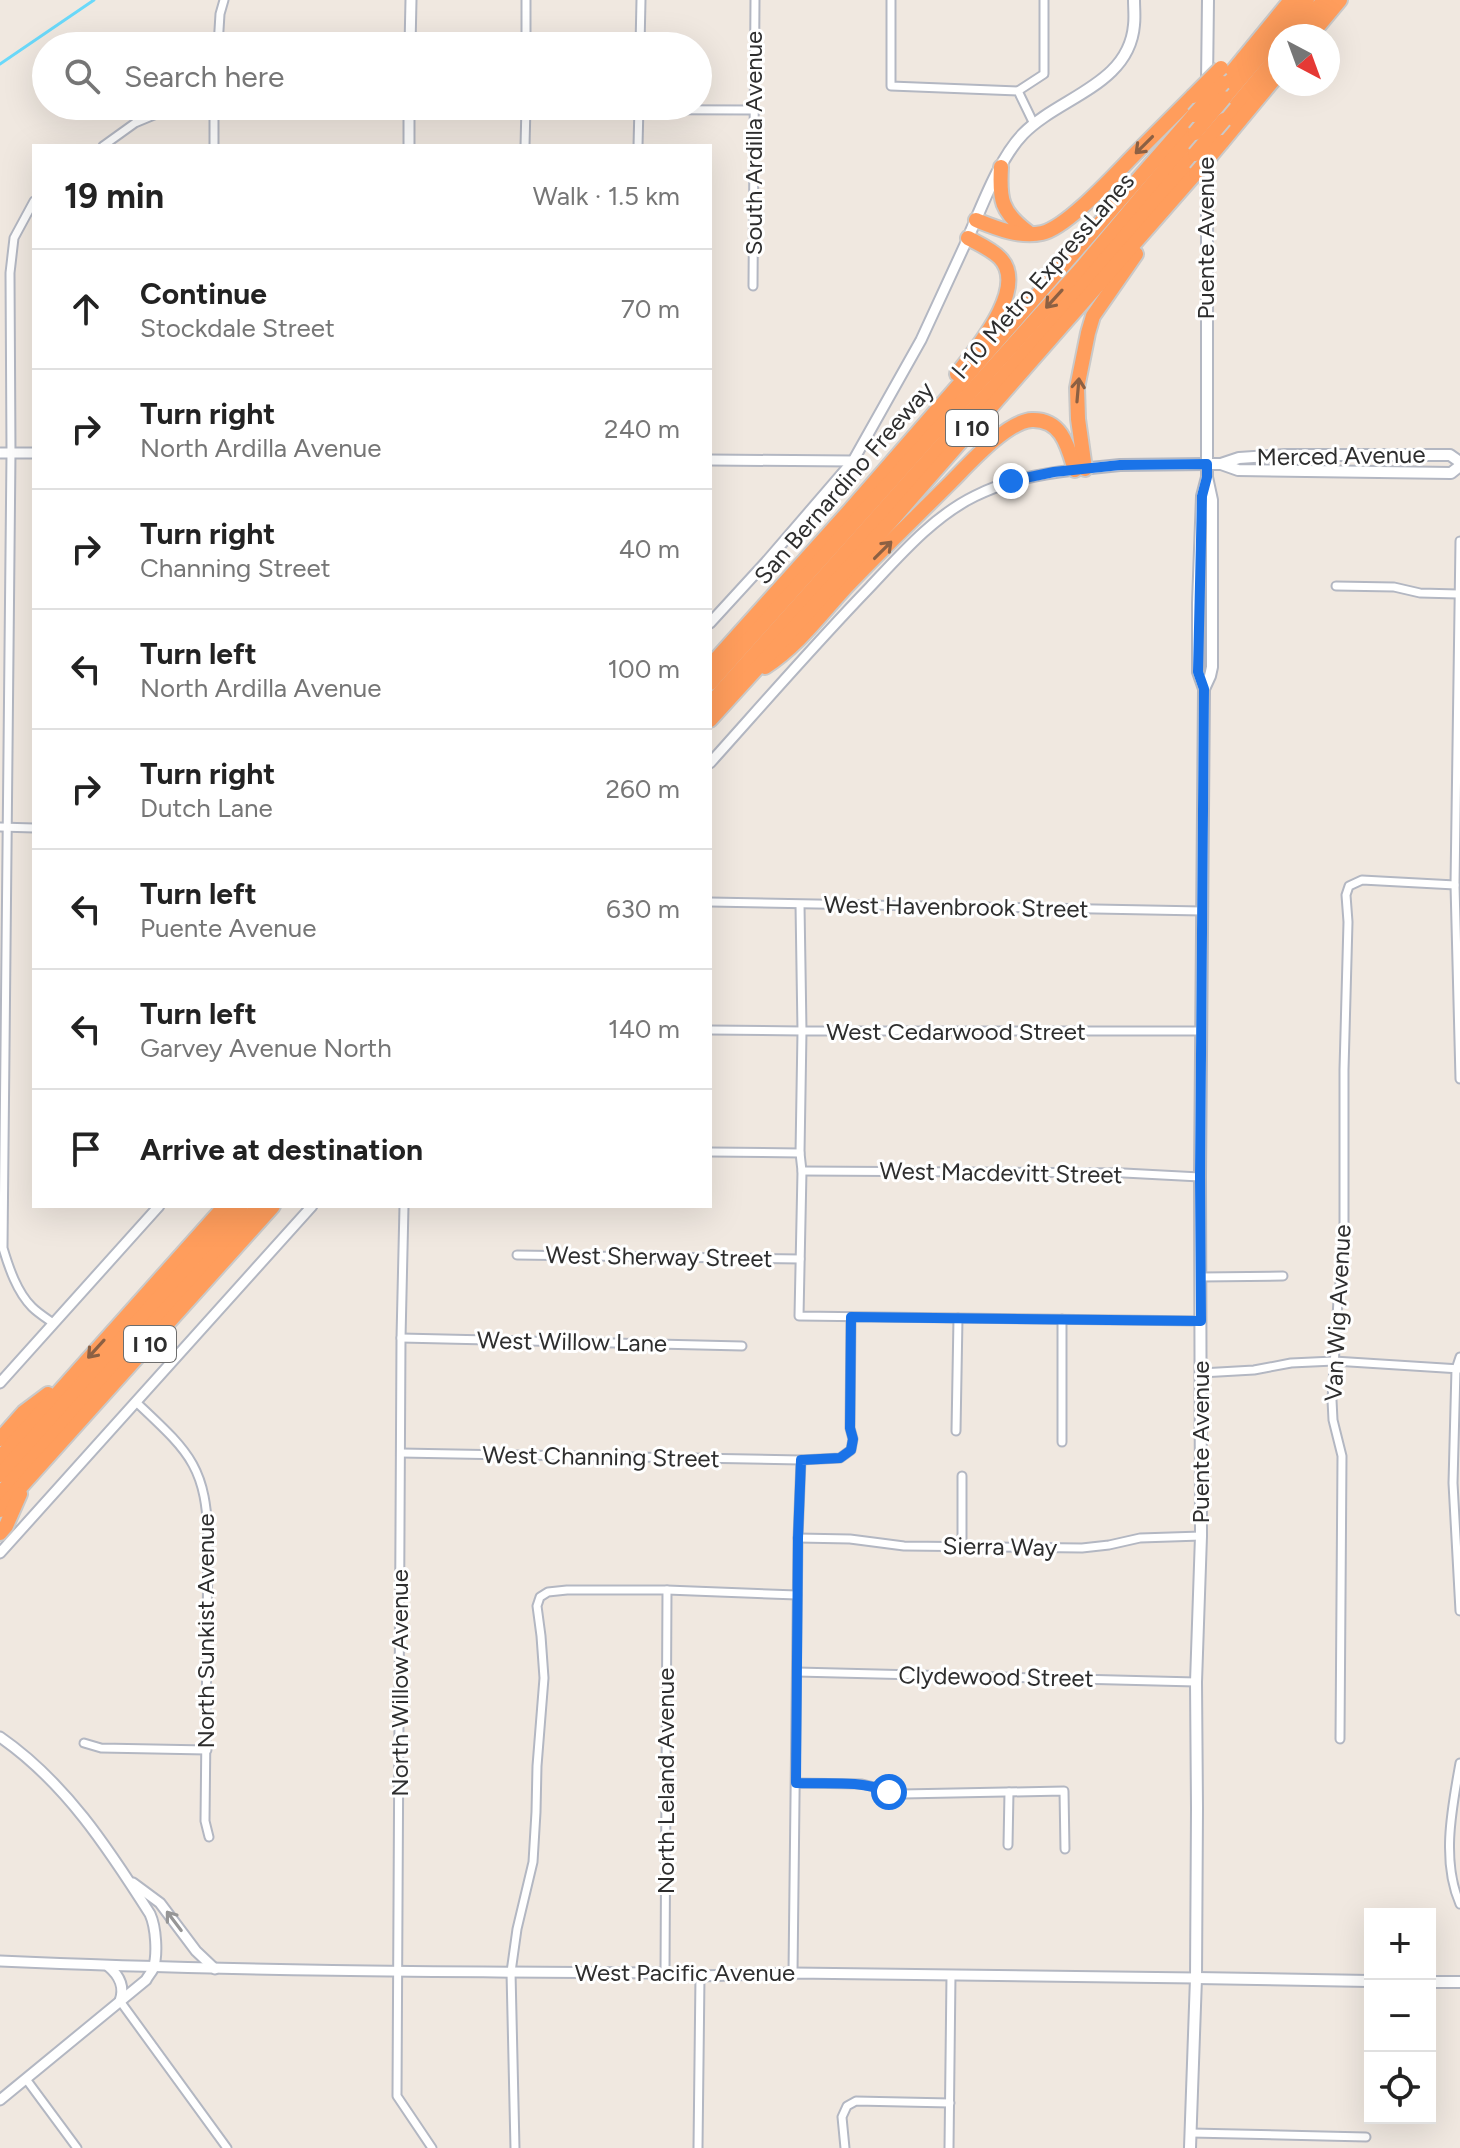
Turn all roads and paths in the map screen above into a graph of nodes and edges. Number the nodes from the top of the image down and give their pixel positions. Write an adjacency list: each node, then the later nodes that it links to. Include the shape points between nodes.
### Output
1 (224, 0): 16 (street)
2 (411, 0): 17 (street)
3 (526, 0): 18 (street)
4 (641, 0): 19 (street)
5 (755, 0): 25 (street, South Ardilla Avenue)
6 (891, 0): 23 (street, via 891,86)
7 (1044, 0): 23 (street, via 1044,74)
8 (1134, 0): 31 (main road, via 1132,37 1115,69)
9 (1208, 0): 48 (main road, Puente Avenue)
10 (1291, 0): 21 (highway, San Bernardino Freeway / I 10)
11 (1307, 0): 21 (highway, I-10 Metro ExpressLanes)
12 (1324, 0): 14 (highway)
13 (1340, 0): 15 (highway)
14 (1304, 24)
15 (1320, 24)
16 (219, 32)
17 (410, 32)
18 (526, 32)
19 (640, 32)
20 (1268, 67): 60 (highway, I-10 Metro ExpressLanes, bridge, via 1057,316)
21 (1223, 83): 41 (highway, one-way to 41, bridge, via 1193,96 1056,228); 51 (highway, San Bernardino Freeway / I 10, bridge); 59 (highway, I-10 Metro ExpressLanes, one-way to 59, bridge, via 1195,133 1069,281)
22 (1268, 86): 38 (highway, I 10, bridge)
23 (1018, 91): 31 (street)
24 (712, 110): 25 (street)
25 (755, 110): 43 (street, South Ardilla Avenue)
26 (142, 120): 32 (street)
27 (214, 120): 33 (street)
28 (409, 120): 34 (street)
29 (526, 120): 35 (street)
30 (639, 120): 36 (street)
31 (1034, 124): 37 (main road)
32 (106, 144)
33 (214, 144)
34 (409, 144)
35 (525, 144)
36 (638, 144)
37 (1001, 167): 40 (main road); 41 (highway, via 1004,208)
38 (1196, 173): 52 (highway, one-way to 38, via 1077,388 1093,316); 58 (highway, I 10)
39 (32, 205): 44 (street, via 14,238 10,273)
40 (976, 220): 41 (highway); 42 (main road)
41 (1032, 234)
42 (968, 238): 47 (street, via 921,340); 51 (highway, via 1005,265 1005,301)
43 (753, 286)
44 (5, 453): 45 (street); 63 (street)
45 (32, 453)
46 (712, 460): 47 (street)
47 (853, 461): 56 (street)
48 (1207, 464): 49 (main road, Merced Avenue); 52 (main road, Merced Avenue); 68 (main road, Puente Avenue, via 1198,603 1198,672 1204,689)
49 (1221, 464): 50 (main road, Merced Avenue, via 1239,458 1450,455); 50 (main road, Merced Avenue, via 1238,470 1418,473 1451,473)
50 (1460, 464)
51 (887, 468): 57 (highway, San Bernardino Freeway / I 10)
52 (1080, 469): 58 (highway, one-way to 52, via 784,655 986,447 1016,425 1029,420 1053,425 1062,432); 62 (street, via 1011,481 946,515 847,610)
53 (1460, 541): 55 (street)
54 (1336, 586): 55 (street)
55 (1458, 594): 65 (street)
56 (712, 621)
57 (712, 664)
58 (746, 680): 61 (highway, I 10)
59 (712, 681)
60 (712, 702)
61 (712, 718)
62 (712, 761)
63 (3, 827): 64 (street); 92 (street, via 3,1248 22,1294)
64 (32, 828)
65 (1455, 885): 72 (street); 96 (street, Van Wig Avenue, via 1362,880 1349,886 1346,895 1344,1249)
66 (712, 902): 67 (street, West Havenbrook Street)
67 (800, 905): 68 (street, West Havenbrook Street); 70 (street)
68 (1202, 911): 71 (main road, Puente Avenue)
69 (712, 1030): 70 (street, West Cedarwood Street)
70 (802, 1031): 71 (street, West Cedarwood Street); 74 (street)
71 (1202, 1031): 76 (main road, Puente Avenue)
72 (1460, 1079)
73 (712, 1152): 74 (street)
74 (800, 1153): 75 (street)
75 (802, 1171): 76 (street, West Macdevitt Street); 85 (street)
76 (1200, 1177): 87 (main road, Puente Avenue)
77 (157, 1208): 92 (street)
78 (223, 1208): 99 (highway, I 10, one-way to 99)
79 (239, 1208): 108 (highway)
80 (257, 1208): 111 (highway)
81 (271, 1208): 110 (highway, I 10)
82 (310, 1208): 101 (street)
83 (404, 1208): 93 (street, North Willow Avenue)
84 (517, 1255): 85 (street, West Sherway Street)
85 (800, 1259): 88 (street, via 799,1316)
86 (1283, 1276): 87 (street)
87 (1201, 1277): 91 (main road, Puente Avenue)
88 (851, 1317): 89 (street); 107 (street, West Channing Street, via 851,1450 840,1458)
89 (958, 1318): 90 (street); 102 (street)
90 (1062, 1319): 91 (street); 104 (street)
91 (1201, 1321): 98 (main road, Puente Avenue)
92 (53, 1323): 100 (street)
93 (401, 1338): 94 (street, West Willow Lane); 105 (street, North Willow Avenue)
94 (742, 1346)
95 (1460, 1357): 97 (street)
96 (1334, 1361): 97 (street); 98 (street); 124 (street, Van Wig Avenue, via 1333,1420 1342,1456)
97 (1458, 1369): 120 (street, via 1453,1483)
98 (1201, 1373): 114 (main road, Puente Avenue)
99 (73, 1374): 103 (highway, via 24,1412); 106 (highway, I 10)
100 (0, 1383)
101 (136, 1402): 117 (street); 126 (street, North Sunkist Avenue, via 178,1442 204,1490)
102 (956, 1431)
103 (0, 1439)
104 (1062, 1442)
105 (401, 1453): 107 (street, West Channing Street); 141 (street, North Willow Avenue)
106 (0, 1458)
107 (801, 1460): 115 (street)
108 (0, 1475)
109 (962, 1476): 116 (street)
110 (26, 1483): 112 (highway, I 10); 113 (highway)
111 (0, 1494)
112 (0, 1510)
113 (0, 1533)
114 (1201, 1536): 116 (street, Sierra Way, via 1140,1538 1082,1548); 122 (main road, Puente Avenue)
115 (798, 1538): 116 (street, Sierra Way); 119 (street)
116 (962, 1548)
117 (0, 1553)
118 (667, 1590): 119 (street); 142 (street, via 567,1590 540,1597 544,1678 533,1862); 143 (street, North Leland Avenue)
119 (797, 1595): 121 (street)
120 (1460, 1611)
121 (797, 1672): 122 (street, Clydewood Street); 128 (street)
122 (1196, 1682): 147 (main road, Puente Avenue)
123 (0, 1737): 135 (street, via 79,1809)
124 (1340, 1739)
125 (84, 1743): 126 (street, via 101,1748)
126 (207, 1750): 130 (street, North Sunkist Avenue)
127 (1460, 1763): 133 (street)
128 (796, 1783): 129 (street, via 862,1784 902,1794); 144 (street)
129 (1009, 1792): 131 (street); 132 (street, via 1064,1791)
130 (209, 1837)
131 (1008, 1845)
132 (1065, 1849)
133 (1450, 1857): 134 (street); 136 (street)
134 (1460, 1858)
135 (127, 1879): 139 (street, via 155,1925); 140 (street, one-way to 135, via 160,1903)
136 (1460, 1904)
137 (0, 1961): 138 (street, West Pacific Avenue)
138 (108, 1966): 139 (street, West Pacific Avenue); 151 (street, via 121,1983)
139 (153, 1968): 140 (street, West Pacific Avenue); 151 (street)
140 (215, 1969): 141 (street, West Pacific Avenue)
141 (398, 1972): 142 (street, West Pacific Avenue); 159 (street, North Willow Avenue, via 397,2096)
142 (511, 1972): 143 (street, West Pacific Avenue); 160 (street)
143 (665, 1973): 146 (street, West Pacific Avenue)
144 (793, 1973): 145 (street, West Pacific Avenue); 146 (street, West Pacific Avenue)
145 (951, 1975): 147 (street, West Pacific Avenue); 154 (street)
146 (700, 1976): 161 (street)
147 (1196, 1978): 148 (main road, West Pacific Avenue); 155 (main road, Puente Avenue)
148 (1364, 1981)
149 (1436, 1982): 150 (main road)
150 (1460, 1982)
151 (120, 2001): 152 (street); 158 (street)
152 (26, 2079): 153 (street); 157 (street)
153 (0, 2100)
154 (950, 2103): 162 (street, via 856,2101 842,2117); 163 (street)
155 (1191, 2133): 156 (street); 164 (main road, Puente Avenue)
156 (1366, 2137)
157 (77, 2148)
158 (227, 2148)
159 (432, 2148)
160 (515, 2148)
161 (698, 2148)
162 (845, 2148)
163 (949, 2148)
164 (1190, 2148)

